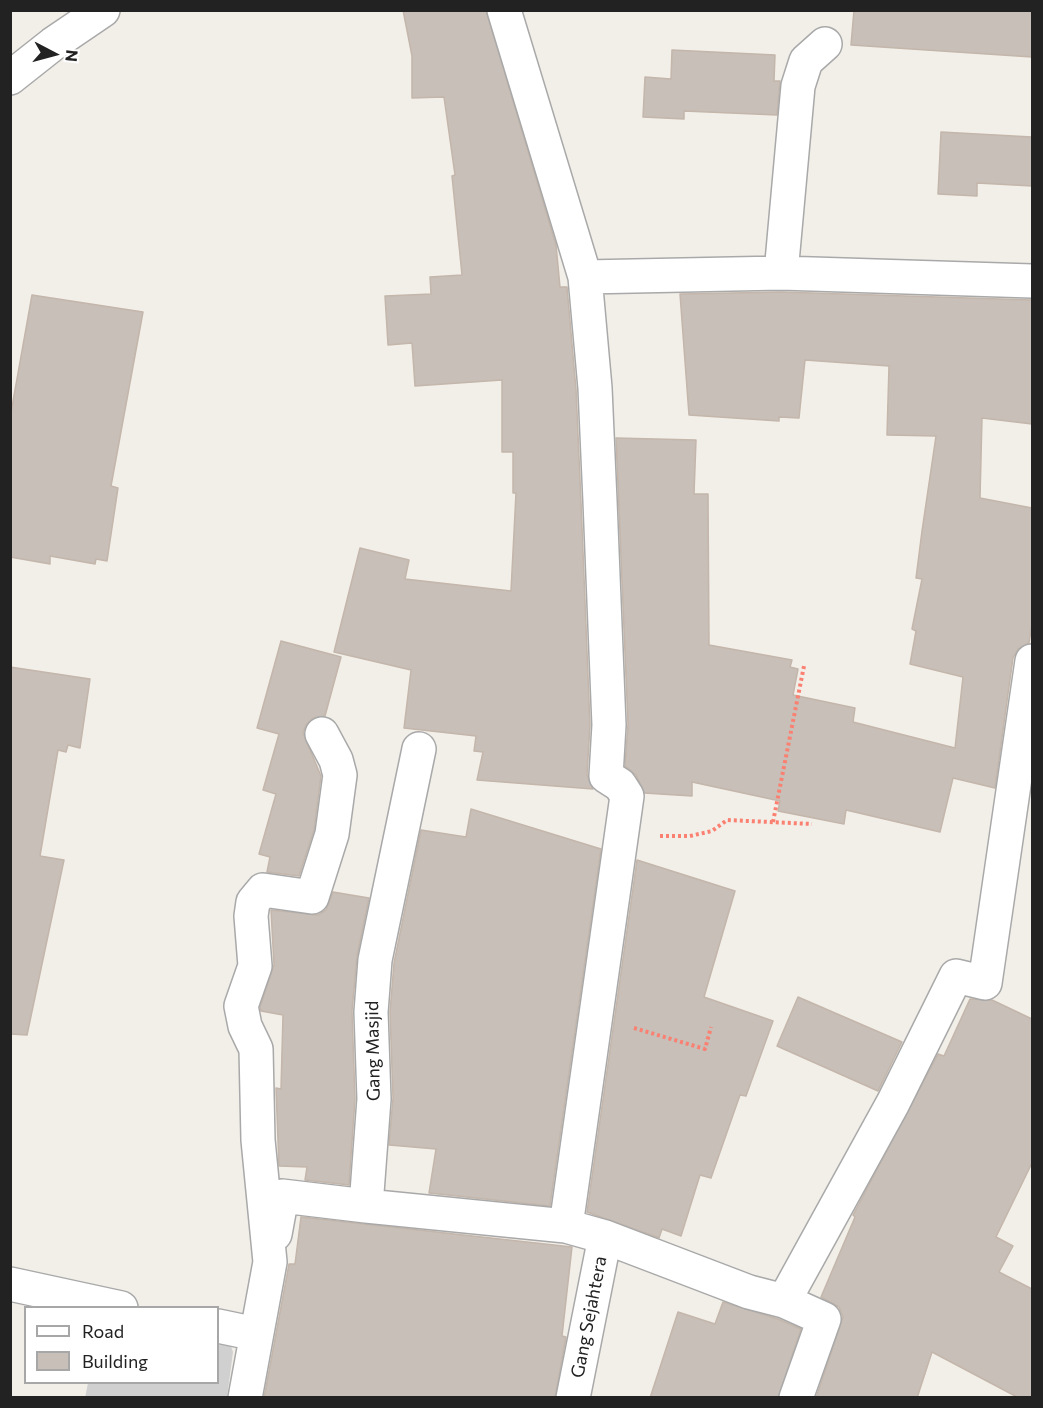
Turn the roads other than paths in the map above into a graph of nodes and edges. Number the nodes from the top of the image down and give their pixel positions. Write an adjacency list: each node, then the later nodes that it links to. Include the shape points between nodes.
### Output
1 (103, 10): 4 (street)
2 (504, 10): 6 (street)
3 (825, 44): 5 (street, via 806,62 798,86)
4 (10, 78)
5 (781, 273): 6 (street); 7 (street)
6 (585, 277): 12 (street, via 600,501 609,725 606,776 620,785 627,796)
7 (1032, 281)
8 (1032, 661): 16 (street, via 985,983 956,976)
9 (322, 734): 14 (street, via 340,775 332,834 312,897 262,890 253,902 255,966 242,1006 244,1026 256,1049 258,1140)
10 (419, 749): 11 (street, Gang Masjid, via 375,960 371,1012 374,1099)
11 (366, 1206): 12 (street); 14 (street, via 282,1196)
12 (566, 1226): 13 (street)
13 (605, 1237): 16 (street, via 748,1292); 21 (street, Gang Sejahtera)
14 (270, 1262): 19 (street)
15 (10, 1284): 17 (street)
16 (784, 1301): 22 (street, via 824,1319)
17 (112, 1306)
18 (219, 1326): 19 (street)
19 (256, 1334): 20 (street)
20 (245, 1398)
21 (573, 1398)
22 (796, 1398)

